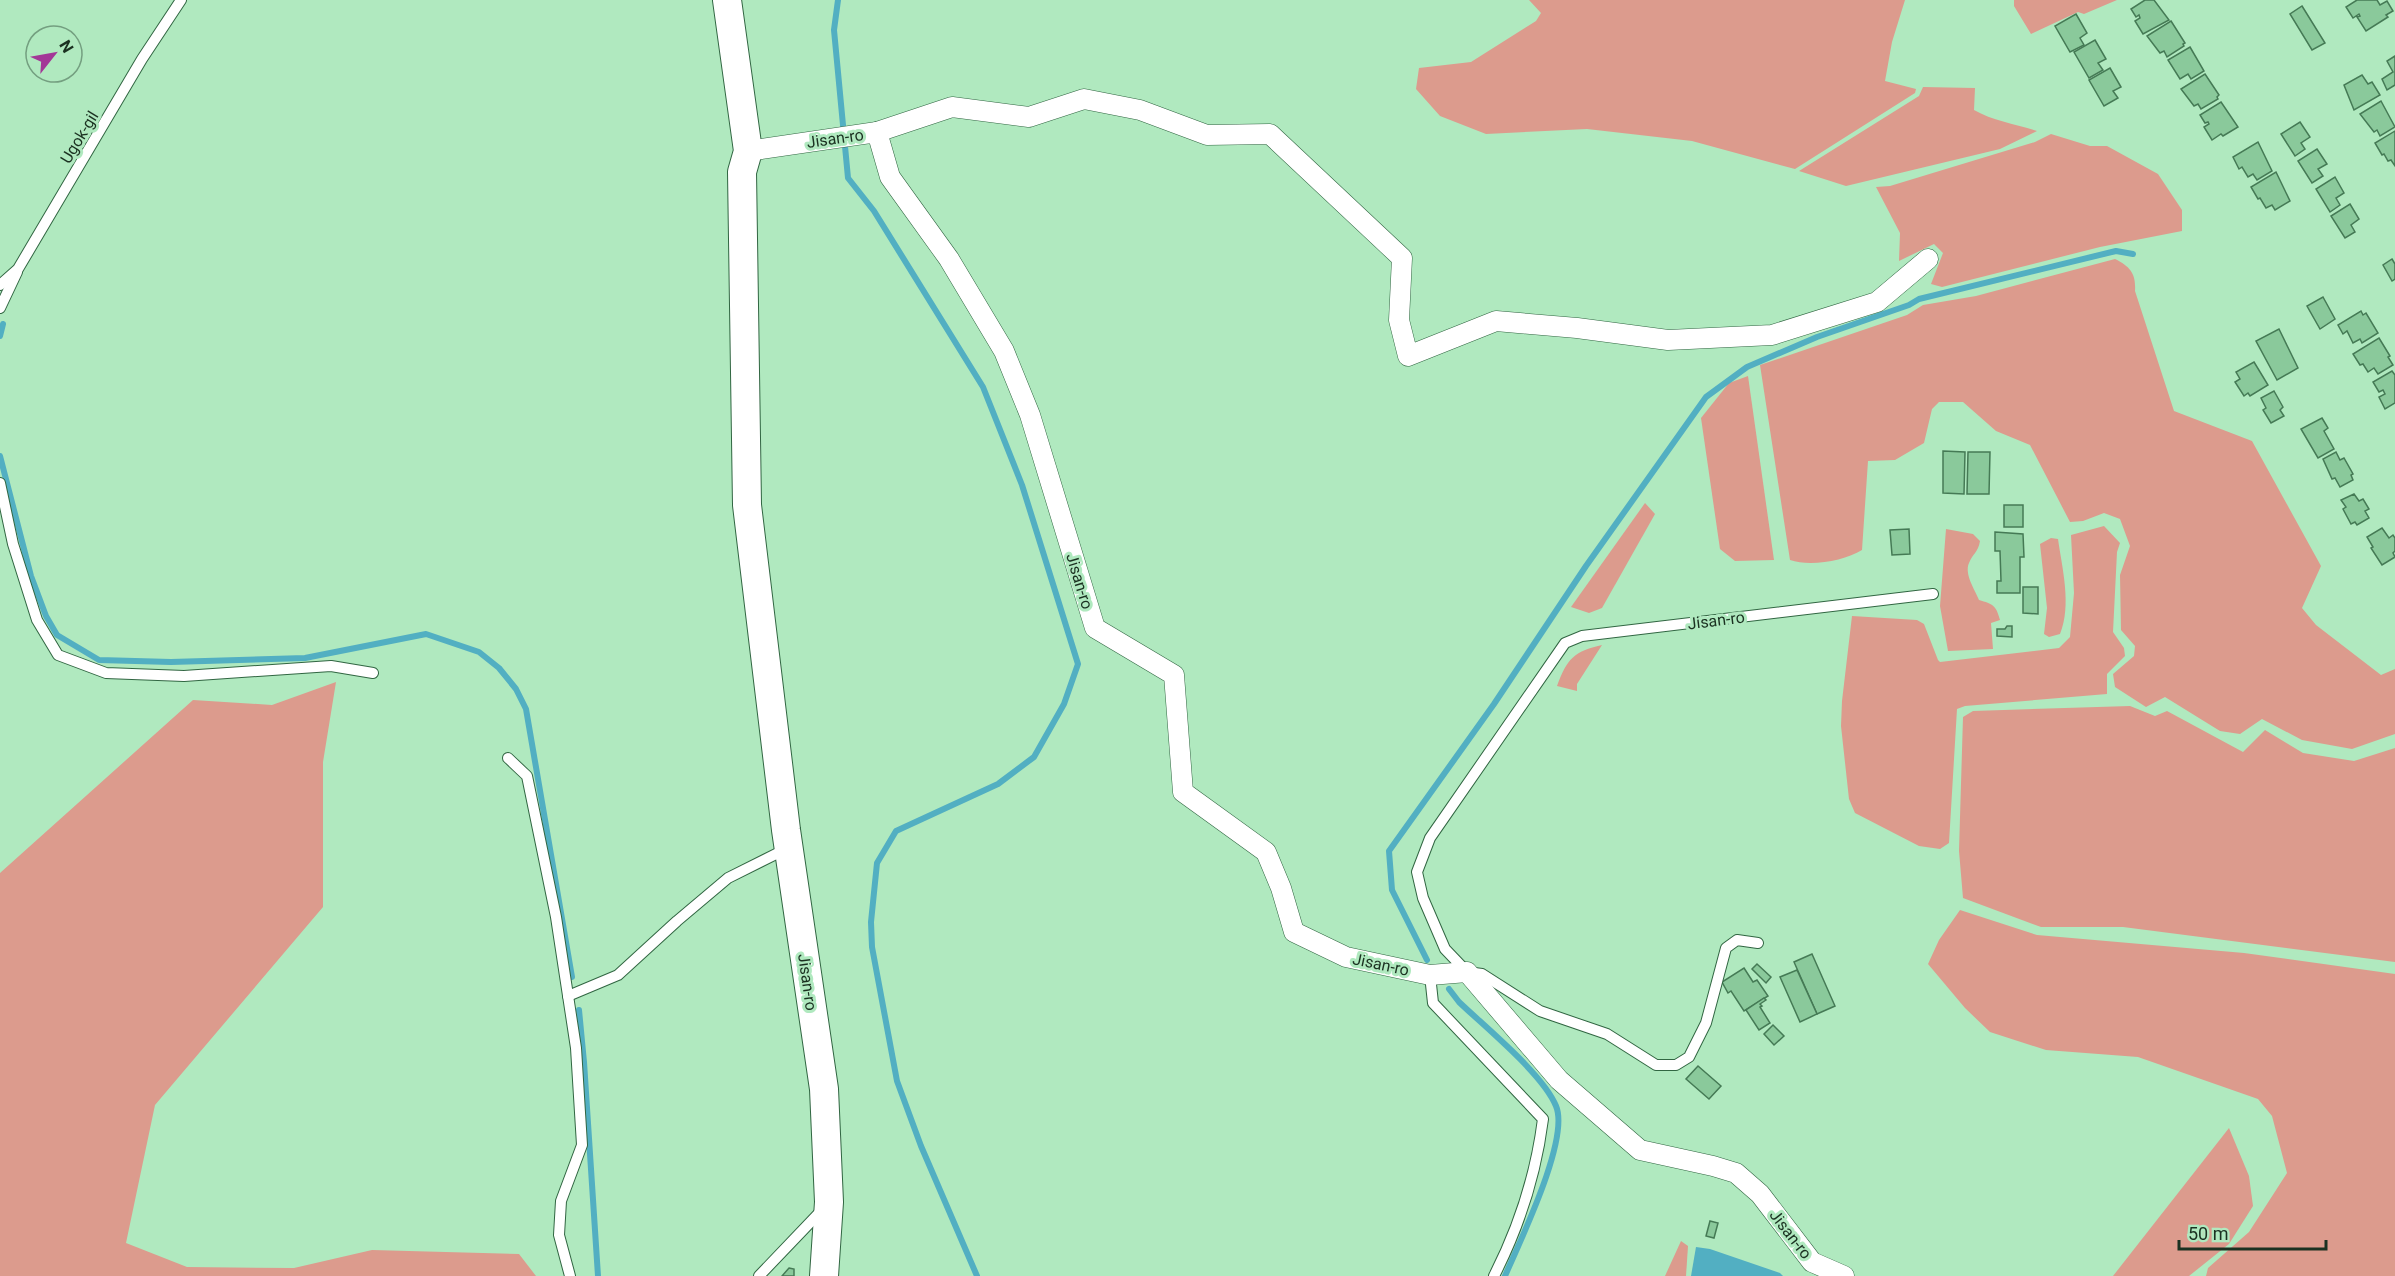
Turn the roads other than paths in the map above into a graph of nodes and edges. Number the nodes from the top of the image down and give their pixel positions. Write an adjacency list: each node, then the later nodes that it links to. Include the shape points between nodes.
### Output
1 (181, 0): 6 (lane, Ugok-gil)
2 (727, 0): 4 (main road, Jisan-ro)
3 (867, 134): 4 (street, Jisan-ro); 5 (street, via 952,107 1029,117 1084,99 1140,110 1207,135 1270,134 1402,258 1399,321 1408,356 1496,321 1668,340 1772,335 1877,302); 16 (street, Jisan-ro, via 890,177 949,259 1004,351 1030,415 1095,628 1174,675 1183,792 1266,852 1294,932 1346,957)
4 (748, 151): 13 (main road, Jisan-ro, via 742,172 747,505)
5 (1928, 259)
6 (18, 269): 7 (lane, Ugok-gil); 8 (lane)
7 (0, 285)
8 (0, 308)
9 (0, 483): 11 (lane, via 13,544 37,620 58,655 106,673 184,676 331,666)
10 (1933, 594): 15 (lane, Jisan-ro, via 1582,636 1565,643 1430,838 1417,872 1434,929 1445,949)
11 (373, 673)
12 (508, 758): 17 (lane, via 527,776)
13 (789, 848): 17 (lane, via 728,878 618,975); 18 (main road, Jisan-ro, via 824,1089)
14 (1758, 943): 15 (lane, Jisan-ro, via 1737,940 1726,948 1706,1023 1689,1057 1676,1065 1656,1065 1607,1034 1540,1011 1482,975)
15 (1467, 972): 16 (street, Jisan-ro); 19 (street, Jisan-ro, via 1559,1080 1640,1150 1736,1173 1761,1194)
16 (1430, 975): 23 (lane, via 1433,1003 1543,1119 1538,1156 1510,1245)
17 (568, 996): 20 (lane, via 576,1048 582,1145 561,1201 559,1235)
18 (829, 1202): 21 (lane); 22 (main road, Jisan-ro)
19 (1817, 1269): 24 (street, Jisan-ro)
20 (570, 1276)
21 (759, 1276)
22 (824, 1276)
23 (1494, 1276)
24 (1844, 1276)

